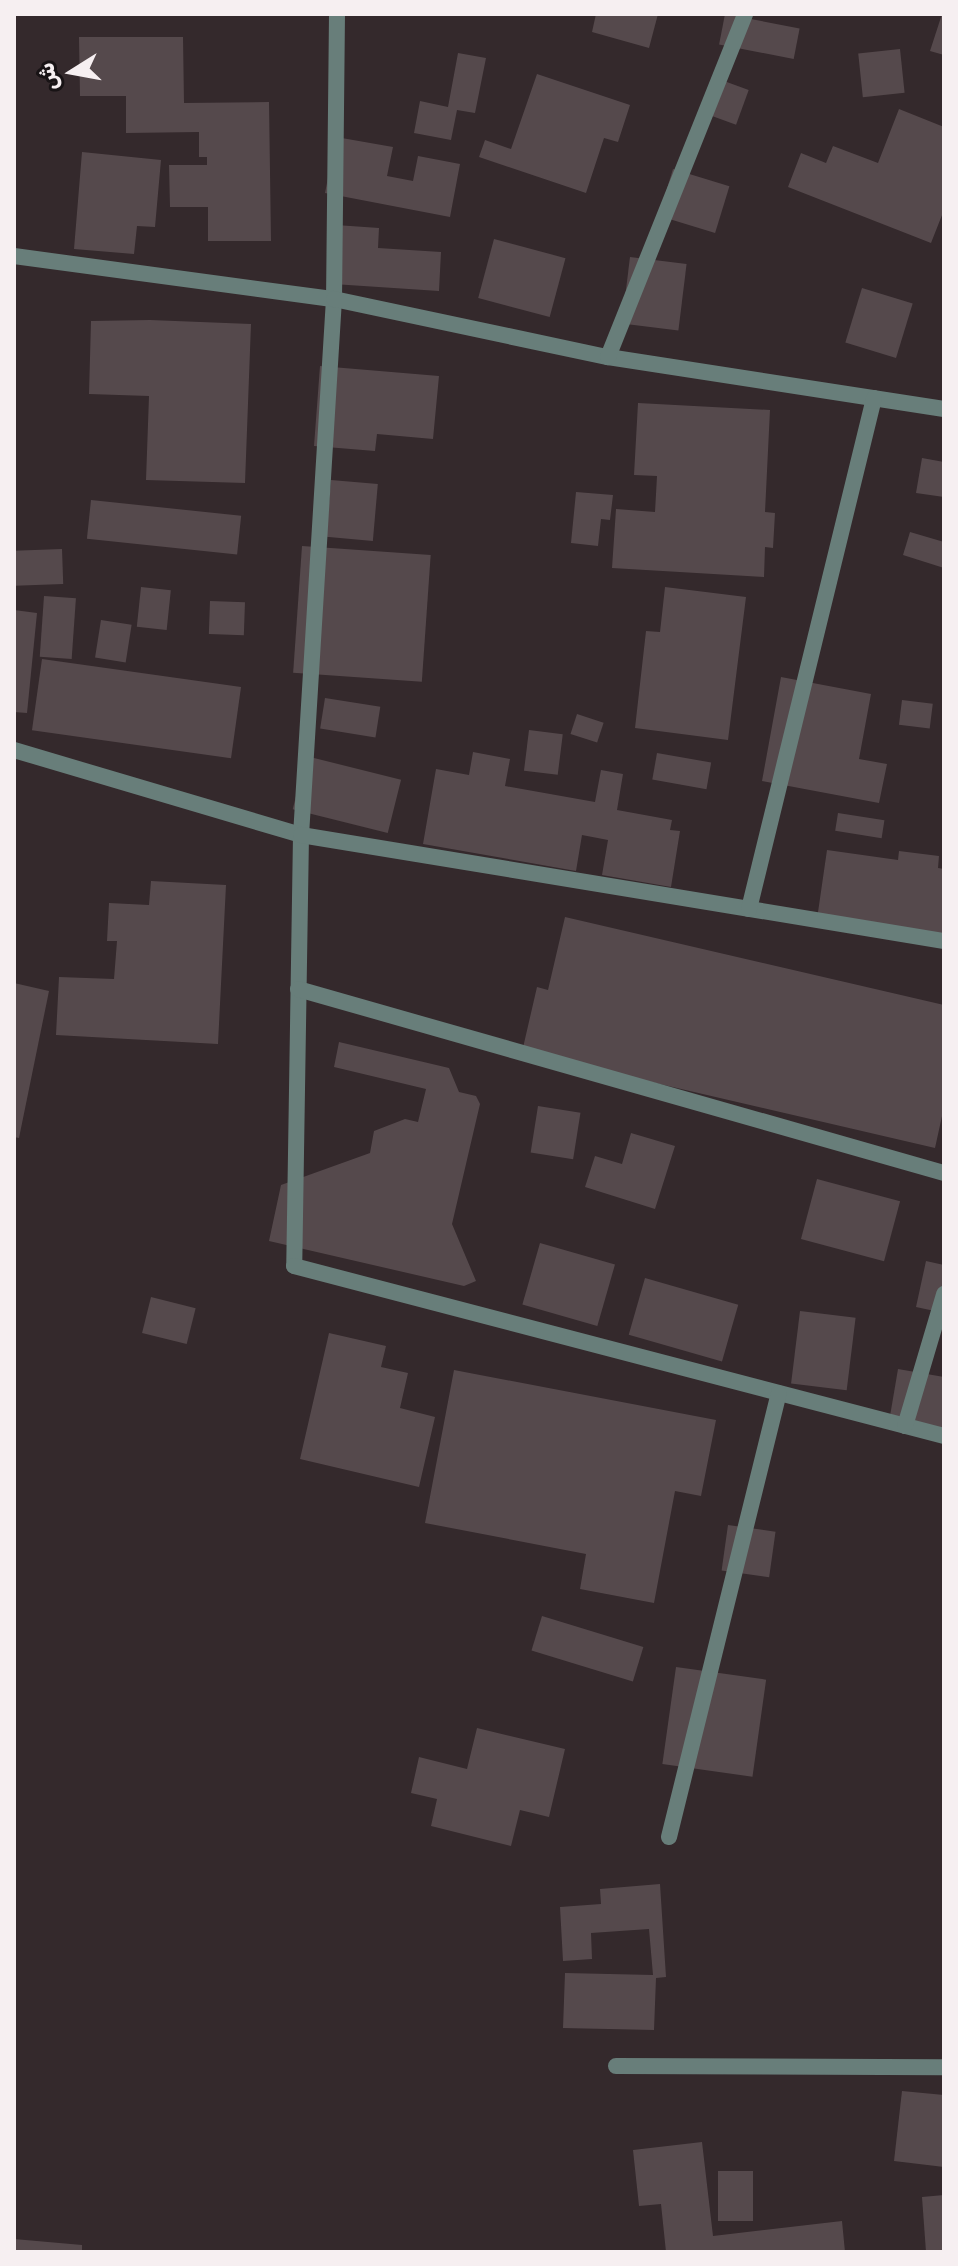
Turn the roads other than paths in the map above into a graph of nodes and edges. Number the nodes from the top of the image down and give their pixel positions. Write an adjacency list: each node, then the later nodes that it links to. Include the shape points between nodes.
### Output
1 (337, 14): 4 (street)
2 (745, 14): 5 (street)
3 (14, 256): 4 (street)
4 (334, 299): 5 (street); 9 (street)
5 (608, 357): 6 (street)
6 (874, 398): 7 (street); 10 (street)
7 (944, 409)
8 (14, 750): 9 (street)
9 (301, 835): 10 (street); 12 (street)
10 (749, 909): 11 (street)
11 (944, 941)
12 (298, 989): 13 (street); 15 (street, via 294,1266)
13 (944, 1173)
14 (944, 1294): 16 (street)
15 (779, 1393): 16 (street); 18 (street)
16 (905, 1426): 17 (street)
17 (944, 1436)
18 (669, 1837)
19 (616, 2066): 20 (street)
20 (944, 2067)

